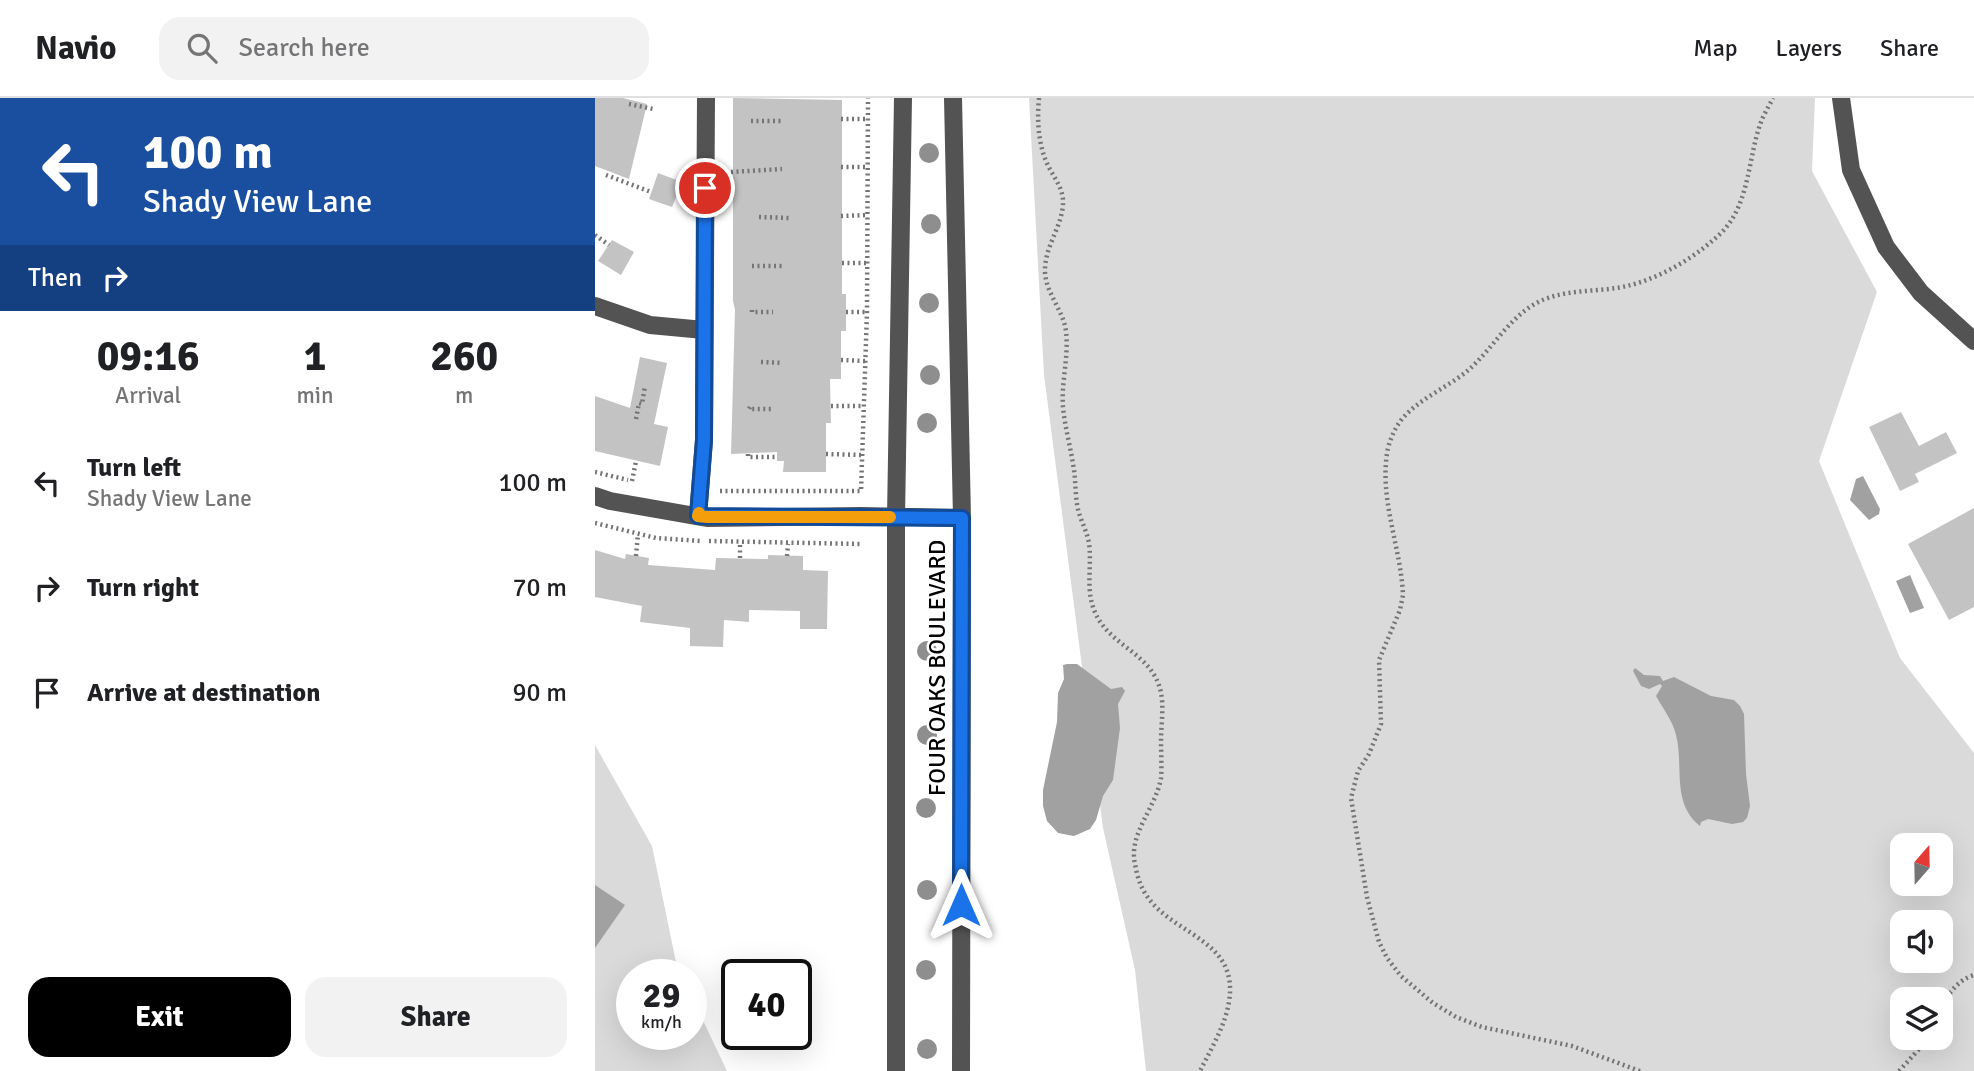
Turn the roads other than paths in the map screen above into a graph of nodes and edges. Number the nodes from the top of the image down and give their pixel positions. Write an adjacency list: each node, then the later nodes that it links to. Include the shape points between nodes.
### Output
1 (706, 98): 6 (street)
2 (903, 98): 10 (street, FOUR OAKS BOULEVARD)
3 (953, 98): 11 (street, FOUR OAKS BOULEVARD)
4 (1841, 98): 7 (street, via 1851,170 1886,247 1921,293)
5 (595, 306): 6 (street, via 650,325)
6 (704, 330): 9 (street, via 704,440)
7 (1974, 341)
8 (595, 496): 9 (street)
9 (698, 516): 10 (street)
10 (896, 517): 11 (street); 12 (street, FOUR OAKS BOULEVARD)
11 (962, 518): 13 (street, FOUR OAKS BOULEVARD)
12 (896, 1071)
13 (961, 1071)

